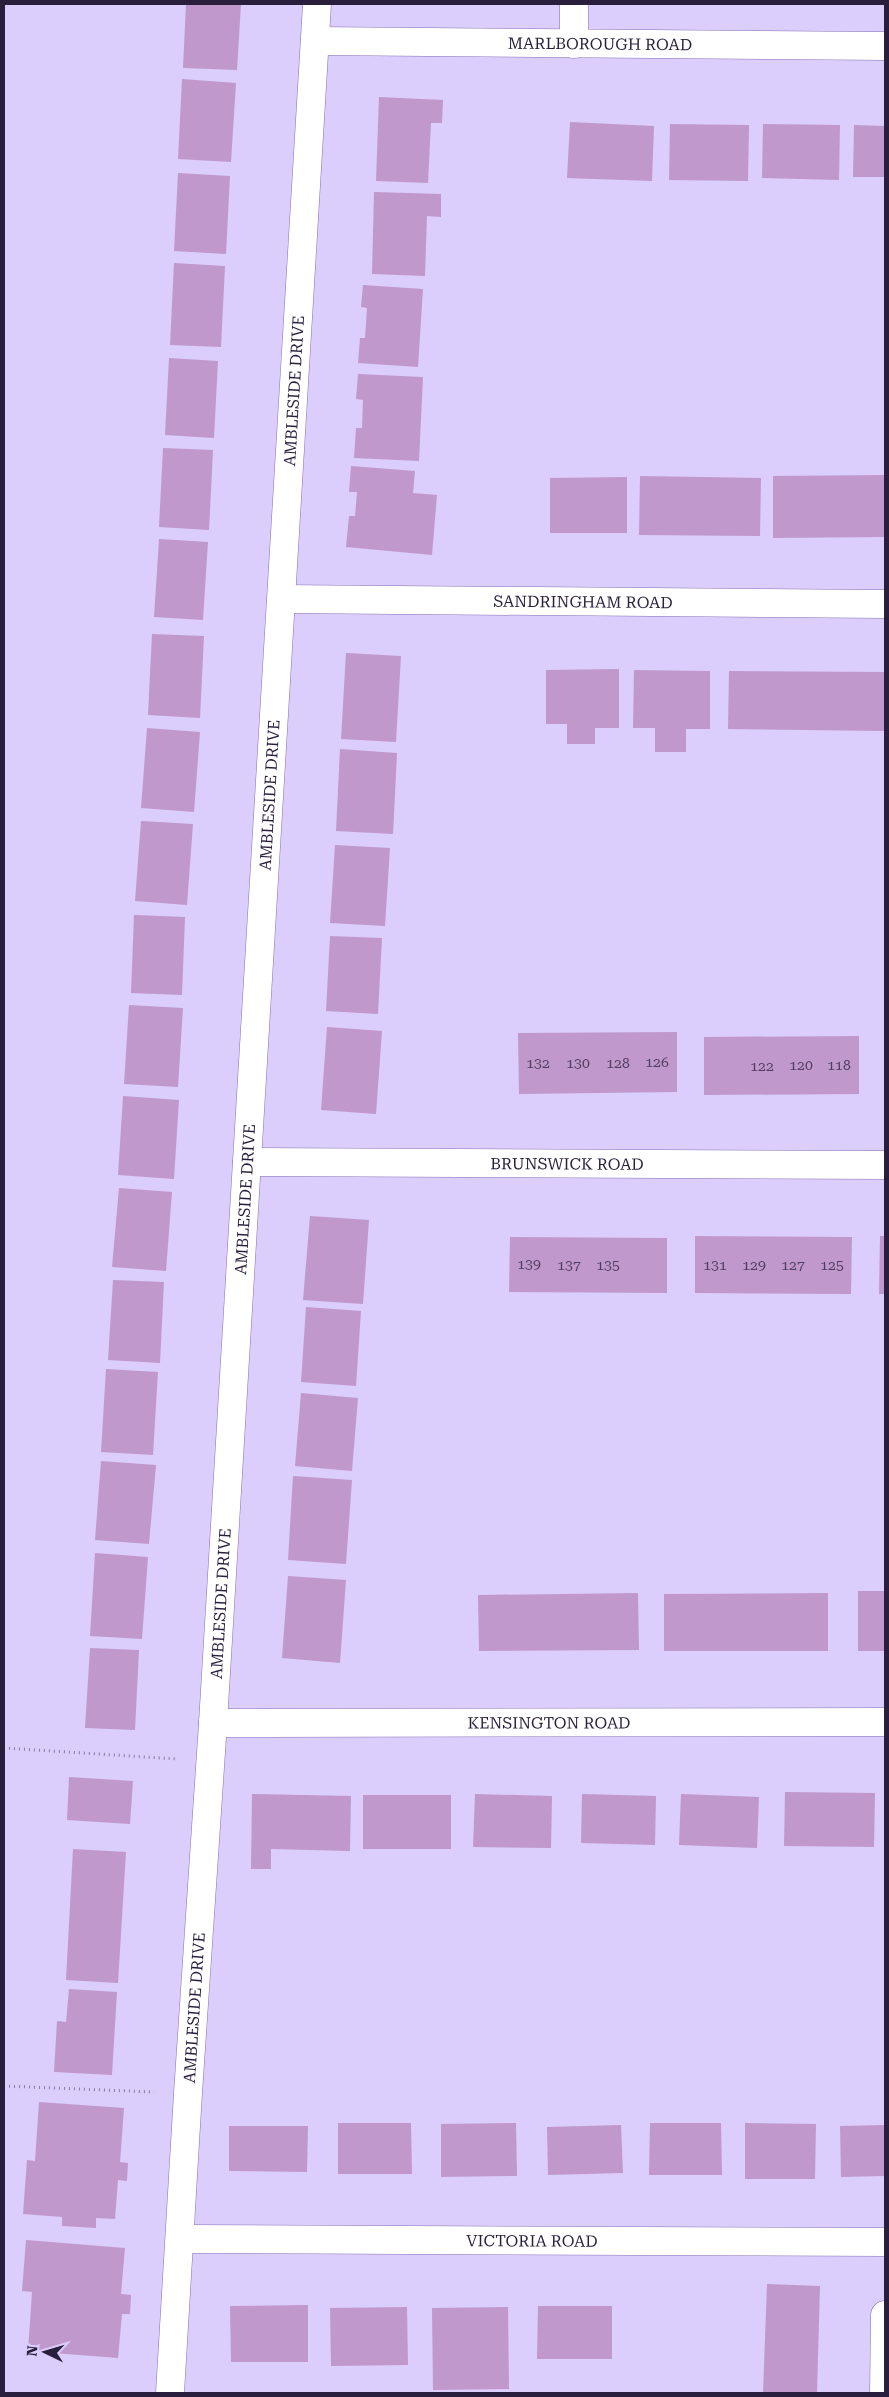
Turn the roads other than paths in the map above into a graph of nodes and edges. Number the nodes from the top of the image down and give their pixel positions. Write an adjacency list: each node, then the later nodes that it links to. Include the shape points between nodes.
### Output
1 (317, 4): 3 (street, AMBLESIDE DRIVE)
2 (574, 4): 4 (street)
3 (314, 41): 4 (street, MARLBOROUGH ROAD); 6 (street, AMBLESIDE DRIVE)
4 (574, 44): 5 (street, MARLBOROUGH ROAD)
5 (885, 46)
6 (282, 599): 7 (street, SANDRINGHAM ROAD); 8 (street, AMBLESIDE DRIVE)
7 (885, 604)
8 (248, 1162): 9 (street, BRUNSWICK ROAD); 11 (street, AMBLESIDE DRIVE)
9 (885, 1165)
10 (885, 1722): 11 (street, KENSINGTON ROAD)
11 (213, 1723): 12 (street, AMBLESIDE DRIVE)
12 (180, 2239): 13 (street, VICTORIA ROAD); 15 (street, AMBLESIDE DRIVE)
13 (885, 2242)
14 (885, 2315): 16 (street)
15 (170, 2393)
16 (884, 2393)

